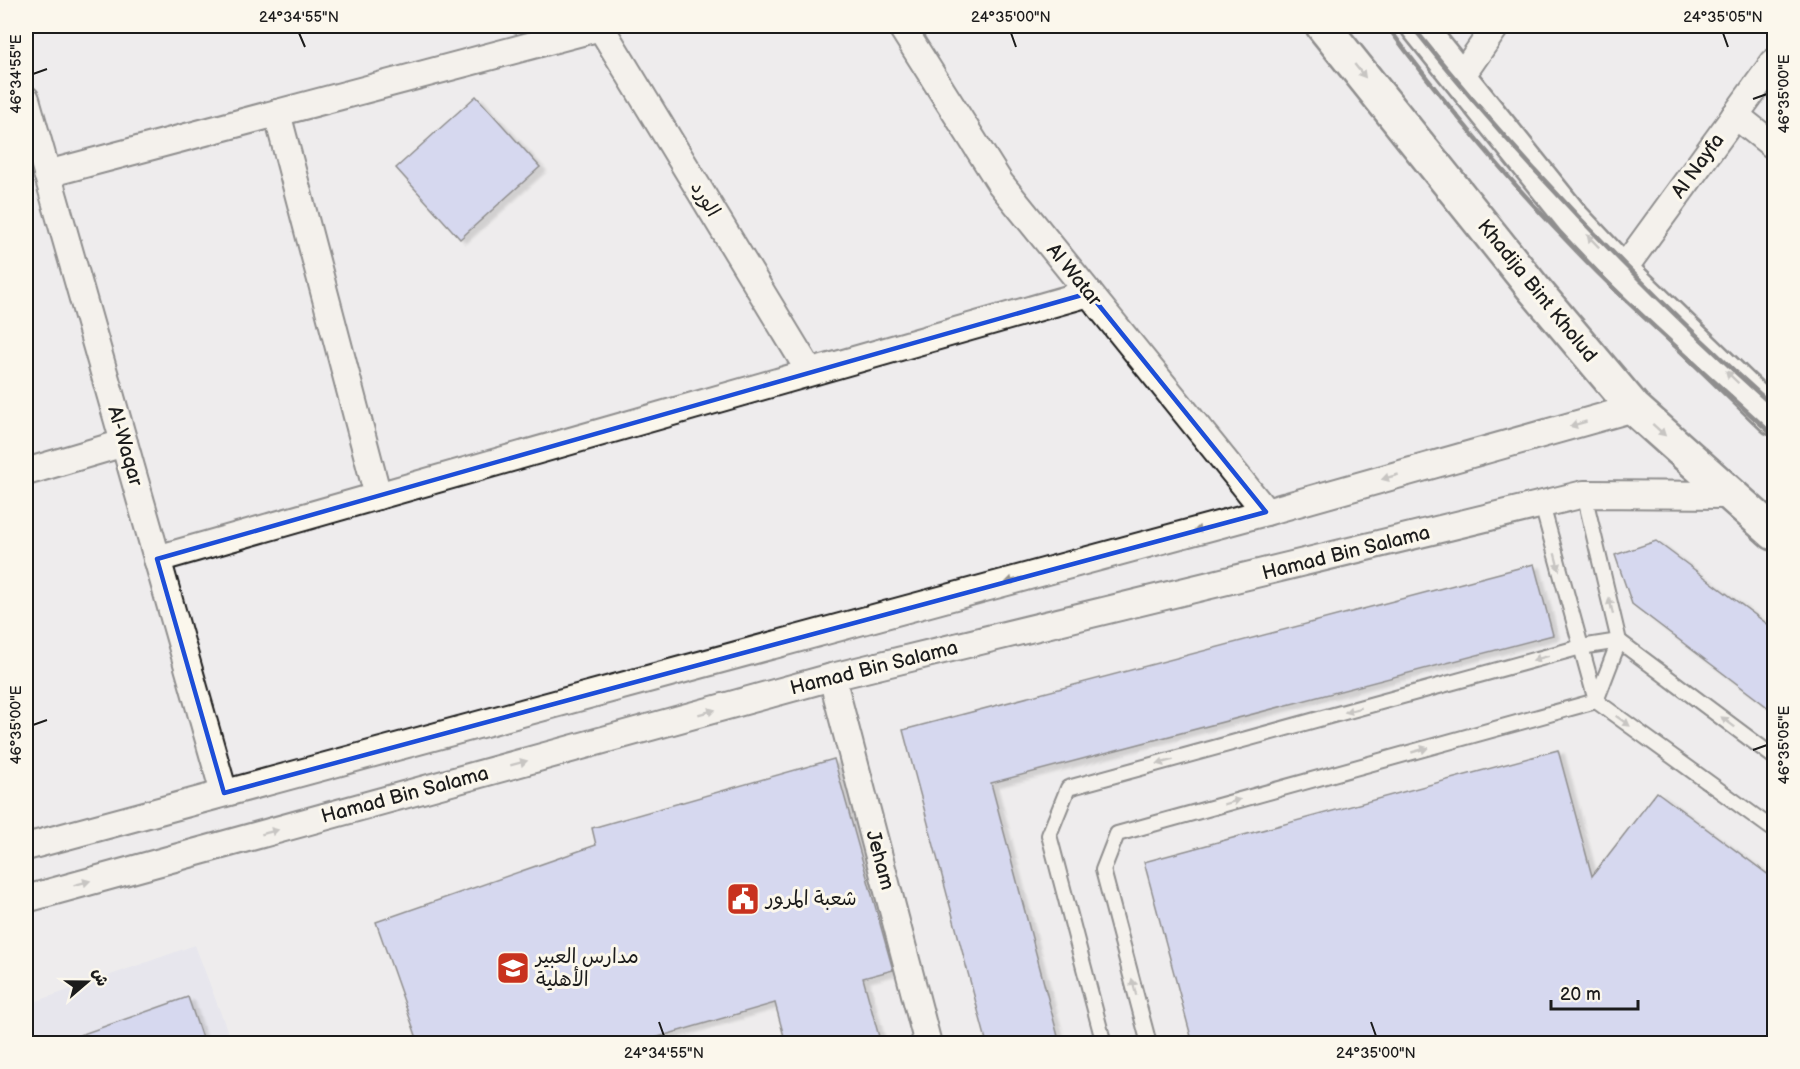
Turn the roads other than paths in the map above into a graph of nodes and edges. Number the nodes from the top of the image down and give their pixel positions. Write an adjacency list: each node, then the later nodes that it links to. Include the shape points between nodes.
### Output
1 (601, 26): 9 (street); 15 (street, الورد)
2 (901, 26): 14 (street, Al Watar, via 1000,183)
3 (1323, 26): 16 (main road, Khadija Bint Kholud, one-way to 16)
4 (1418, 26): 7 (main road)
5 (1496, 26): 7 (street)
6 (1774, 62): 10 (street, Al Nayfa)
7 (1460, 78): 13 (main road, one-way to 7, via 1573,219)
8 (26, 99): 12 (street, Al-Waqar)
9 (277, 113): 12 (street); 22 (street)
10 (1735, 115): 11 (street); 13 (street, Al Nayfa)
11 (1774, 146)
12 (47, 174): 18 (street, Al-Waqar)
13 (1622, 271): 17 (main road, one-way to 13)
14 (1089, 293): 15 (street); 24 (street, Al Watar)
15 (810, 372): 22 (street)
16 (1634, 408): 21 (main road, Khadija Bint Kholud, one-way to 21); 24 (street, one-way to 24)
17 (1774, 418)
18 (124, 443): 19 (street); 26 (street, Al-Waqar)
19 (26, 472)
20 (1584, 494): 21 (street, Hamad Bin Salama); 23 (street, Hamad Bin Salama); 27 (lane, one-way to 20)
21 (1732, 495): 25 (main road, Khadija Bint Kholud)
22 (378, 496): 26 (street)
23 (1542, 505): 28 (lane, one-way to 28); 29 (street, Hamad Bin Salama)
24 (1266, 512): 32 (street, one-way to 32)
25 (1774, 533)
26 (158, 559): 32 (street, Al-Waqar)
27 (1619, 641): 28 (lane); 30 (lane); 31 (lane, one-way to 27)
28 (1581, 647): 30 (lane); 37 (lane, one-way to 37, via 1068,788 1049,836)
29 (832, 677): 35 (street, Hamad Bin Salama, one-way to 29); 36 (street, Jeham)
30 (1596, 701): 33 (lane, one-way to 33); 38 (lane, one-way to 30, via 1103,870 1117,834)
31 (1774, 757)
32 (224, 793): 34 (street)
33 (1774, 830)
34 (26, 847)
35 (26, 899)
36 (928, 1044)
37 (1104, 1044)
38 (1149, 1044)

